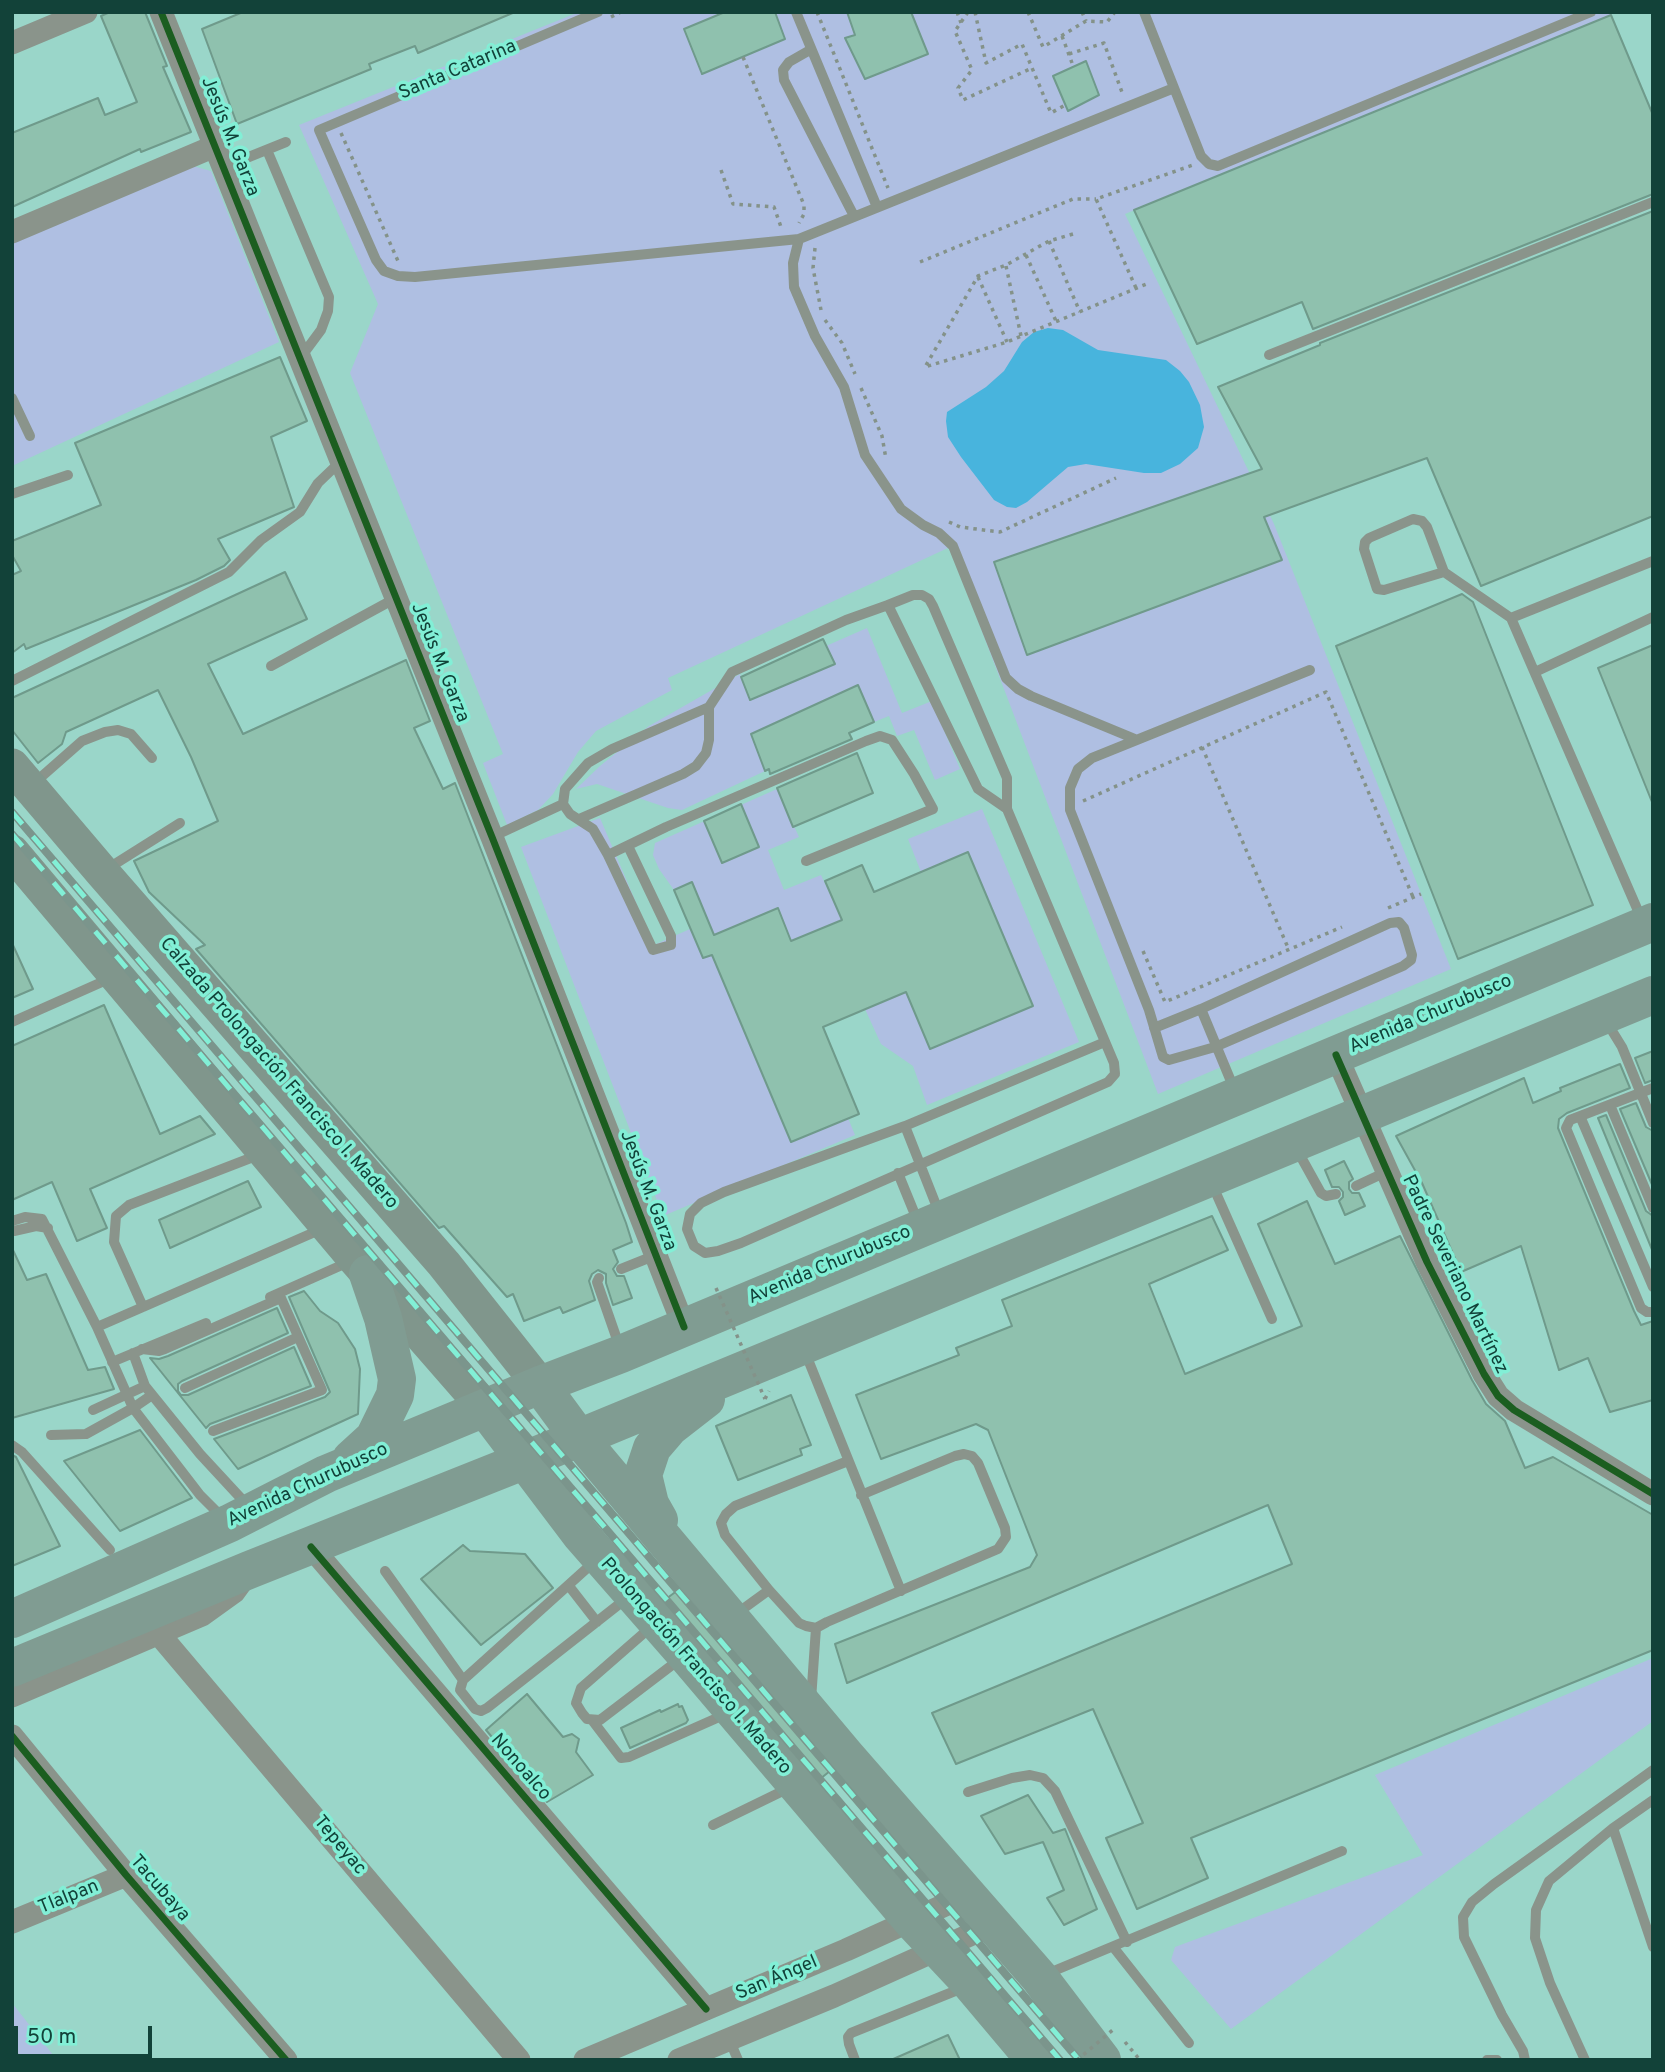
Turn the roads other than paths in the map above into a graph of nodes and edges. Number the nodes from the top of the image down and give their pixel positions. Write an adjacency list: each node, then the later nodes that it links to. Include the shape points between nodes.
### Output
1 (86, 12): 7 (street)
2 (161, 12): 12 (street, Jesús M. Garza)
3 (796, 12): 8 (lane)
4 (1144, 12): 9 (lane)
5 (1591, 12): 9 (lane, via 1217,166 1201,156)
6 (603, 15): 17 (lane, Santa Catarina, via 319,130 384,271 429,276)
7 (12, 43)
8 (810, 50): 14 (lane); 15 (lane, via 789,62 783,70 784,80)
9 (1174, 88): 14 (lane)
10 (286, 142): 11 (lane)
11 (267, 150): 12 (lane); 19 (lane, via 329,296 321,330)
12 (219, 156): 16 (street); 19 (street, Jesús M. Garza)
13 (1653, 202): 18 (lane)
14 (877, 207): 15 (lane)
15 (854, 216): 17 (lane)
16 (12, 232)
17 (799, 239): 36 (lane, via 794,287 844,387 865,455 901,509 953,546 1006,678 1031,696)
18 (1269, 355)
19 (300, 358): 22 (street, Jesús M. Garza)
20 (12, 398): 21 (lane)
21 (30, 436)
22 (341, 461): 27 (street, Jesús M. Garza); 34 (lane, via 318,483 300,512 261,540 229,572)
23 (68, 475): 24 (lane)
24 (12, 494)
25 (1653, 561): 30 (lane)
26 (1444, 572): 26 (lane, via 1422,521 1413,519 1365,542 1377,589); 30 (lane)
27 (396, 598): 31 (lane); 43 (street, Jesús M. Garza)
28 (888, 605): 35 (lane, via 732,672); 40 (lane, via 978,789); 40 (lane, via 913,595 929,598 1007,778)
29 (1653, 617): 33 (lane)
30 (1511, 618): 33 (lane)
31 (271, 666)
32 (1310, 670): 36 (lane)
33 (1535, 672): 49 (lane)
34 (12, 681)
35 (709, 706): 39 (lane, via 588,763 565,789); 41 (lane, via 706,754 696,766)
36 (1135, 739): 55 (lane, via 1078,769 1070,788 1070,810)
37 (152, 758): 38 (lane, via 131,734 118,730 82,741)
38 (21, 776): 48 (main road, Calzada Prolongación Francisco I. Madero)
39 (563, 804): 41 (lane); 43 (lane)
40 (1007, 809): 56 (lane)
41 (579, 819): 46 (lane, via 593,829)
42 (180, 823): 48 (lane)
43 (492, 838): 79 (street, Jesús M. Garza)
44 (628, 846): 46 (lane); 46 (lane, via 671,936 671,945 653,950); 47 (lane, via 866,741 880,736 892,740 933,809)
45 (12, 852): 50 (main road)
46 (608, 855)
47 (806, 862)
48 (102, 872): 94 (main road, Calzada Prolongación Francisco I. Madero, via 444,1264)
49 (1648, 924): 58 (highway, Avenida Churubusco)
50 (117, 976): 54 (lane); 68 (main road)
51 (1653, 995): 53 (highway)
52 (1201, 1009): 55 (lane); 57 (lane); 57 (lane, via 1390,923 1399,922 1404,928 1412,954 1403,966)
53 (1603, 1015): 60 (lane); 63 (highway)
54 (12, 1022)
55 (1154, 1028): 57 (lane, via 1163,1057 1169,1060)
56 (1105, 1042): 66 (lane); 69 (lane, via 1115,1074 1108,1082)
57 (1215, 1047): 61 (lane)
58 (1336, 1055): 61 (highway, Avenida Churubusco); 63 (street, Padre Severiano Martínez)
59 (1653, 1088): 60 (lane)
60 (1640, 1093): 62 (lane); 65 (lane)
61 (1237, 1096): 76 (highway, Avenida Churubusco)
62 (1610, 1105): 64 (lane); 75 (lane)
63 (1361, 1114): 67 (highway); 70 (street, Padre Severiano Martínez)
64 (1580, 1116): 83 (lane); 85 (lane, via 1566,1128 1641,1308)
65 (1653, 1123)
66 (905, 1126): 69 (lane); 71 (lane, via 724,1192 701,1203 690,1214 687,1228 694,1245 705,1253 718,1251)
67 (1293, 1143): 72 (highway); 74 (lane, via 1321,1193)
68 (267, 1152): 78 (main road); 84 (lane, via 129,1205 116,1216 114,1242)
69 (921, 1163): 71 (lane); 76 (lane)
70 (1386, 1172): 73 (lane); 111 (street, Padre Severiano Martínez, via 1497,1396)
71 (898, 1173): 76 (lane)
72 (1209, 1178): 86 (lane); 90 (highway)
73 (1356, 1186)
74 (1335, 1194)
75 (1653, 1208)
76 (931, 1224): 88 (highway, Avenida Churubusco)
77 (13, 1226): 87 (lane, via 24,1217 42,1219)
78 (328, 1226): 80 (main road); 84 (lane)
79 (656, 1255): 81 (lane); 88 (street, Jesús M. Garza)
80 (362, 1267): 91 (lane); 100 (main road); 110 (highway, via 391,1352 395,1395 374,1438)
81 (621, 1269)
82 (599, 1278): 92 (lane)
83 (1653, 1287)
84 (144, 1307): 87 (lane)
85 (1653, 1312)
86 (1272, 1320)
87 (97, 1327): 93 (lane)
88 (684, 1328): 92 (highway, Avenida Churubusco)
89 (298, 1337): 91 (lane, via 281,1298 165,1349); 96 (lane); 102 (lane, via 322,1390)
90 (802, 1346): 95 (highway); 108 (lane)
91 (137, 1351): 93 (lane); 97 (lane)
92 (621, 1354): 94 (highway, Avenida Churubusco)
93 (112, 1362): 98 (lane)
94 (540, 1385): 100 (highway, Avenida Churubusco); 104 (highway)
95 (753, 1385): 104 (highway); 117 (highway, via 670,1427 652,1448 643,1475 650,1504)
96 (185, 1388)
97 (149, 1390): 98 (lane); 99 (lane); 106 (lane)
98 (126, 1396): 99 (lane); 101 (lane)
99 (133, 1408): 103 (lane, via 86,1434); 109 (lane)
100 (485, 1408): 107 (highway, Prolongación Francisco I. Madero); 110 (highway, Avenida Churubusco)
101 (93, 1410)
102 (213, 1431)
103 (51, 1435)
104 (579, 1437): 107 (highway); 117 (highway)
105 (12, 1446): 114 (lane)
106 (200, 1454): 109 (lane); 113 (lane)
107 (523, 1461): 115 (highway); 116 (highway, Prolongación Francisco I. Madero)
108 (848, 1461): 112 (lane); 121 (lane, via 726,1514 724,1535)
109 (182, 1471): 113 (lane, via 212,1508)
110 (326, 1474): 113 (highway, Avenida Churubusco)
111 (1653, 1494)
112 (861, 1495): 122 (lane); 122 (lane, via 964,1454 978,1463 1006,1537 998,1549)
113 (234, 1521): 114 (highway); 126 (highway, Avenida Churubusco)
114 (110, 1550): 123 (highway)
115 (299, 1551): 118 (highway); 131 (highway, via 240,1557 193,1571); 158 (street, Nonoalco)
116 (599, 1557): 120 (lane); 124 (highway, Prolongación Francisco I. Madero)
117 (688, 1567): 125 (highway)
118 (249, 1570): 130 (street, via 221,1603); 133 (highway)
119 (385, 1571): 134 (lane)
120 (569, 1586): 127 (lane); 134 (lane)
121 (769, 1590): 125 (lane); 129 (lane, via 799,1623)
122 (901, 1591): 129 (lane)
123 (12, 1593)
124 (632, 1594): 127 (lane); 128 (highway, Prolongación Francisco I. Madero)
125 (730, 1618): 137 (highway)
126 (12, 1619)
127 (597, 1622): 134 (lane, via 483,1710 475,1709 462,1693)
128 (657, 1622): 132 (highway, Prolongación Francisco I. Madero); 138 (lane, via 577,1694 576,1703)
129 (816, 1628): 137 (lane)
130 (158, 1633): 135 (street); 165 (street, Tepeyac)
131 (12, 1644)
132 (686, 1655): 136 (highway, Prolongación Francisco I. Madero); 138 (lane, via 609,1714)
133 (12, 1668)
134 (463, 1680)
135 (12, 1696)
136 (733, 1710): 138 (lane, via 621,1758); 141 (highway, Prolongación Francisco I. Madero)
137 (810, 1713): 148 (highway)
138 (592, 1720)
139 (12, 1736): 147 (street, Tacubaya)
140 (1653, 1770): 172 (lane, via 1494,1884 1472,1902 1463,1917 1464,1937)
141 (796, 1784): 144 (lane); 149 (highway, Prolongación Francisco I. Madero)
142 (968, 1792): 152 (lane, via 1012,1778 1043,1778 1055,1791)
143 (1653, 1800): 145 (lane)
144 (713, 1825)
145 (1613, 1828): 153 (lane); 173 (lane, via 1549,1881 1536,1909 1535,1938)
146 (1342, 1851): 152 (lane)
147 (127, 1875): 150 (street, Tlalpan); 164 (street, Tacubaya)
148 (967, 1895): 149 (street, San Ángel); 151 (highway)
149 (912, 1921): 155 (highway, Prolongación Francisco I. Madero); 158 (street, San Ángel)
150 (12, 1922)
151 (992, 1925): 155 (street, San Ángel); 156 (highway)
152 (1127, 1942): 154 (lane)
153 (1653, 1947)
154 (1114, 1948): 156 (lane); 159 (lane)
155 (938, 1951): 157 (highway, Prolongación Francisco I. Madero); 161 (street, San Ángel)
156 (1039, 1977): 160 (highway)
157 (971, 1984): 168 (lane, via 851,2033 849,2044); 169 (highway, Prolongación Francisco I. Madero)
158 (706, 2009): 166 (street, San Ángel)
159 (1189, 2043)
160 (1108, 2044)
161 (733, 2049): 167 (street, San Ángel)
162 (12, 2054): 163 (lane)
163 (17, 2060)
164 (286, 2060)
165 (519, 2060)
166 (585, 2060)
167 (679, 2060)
168 (855, 2060)
169 (1035, 2060)
170 (1488, 2060): 171 (lane)
171 (1497, 2060)
172 (1525, 2060)
173 (1585, 2060)

